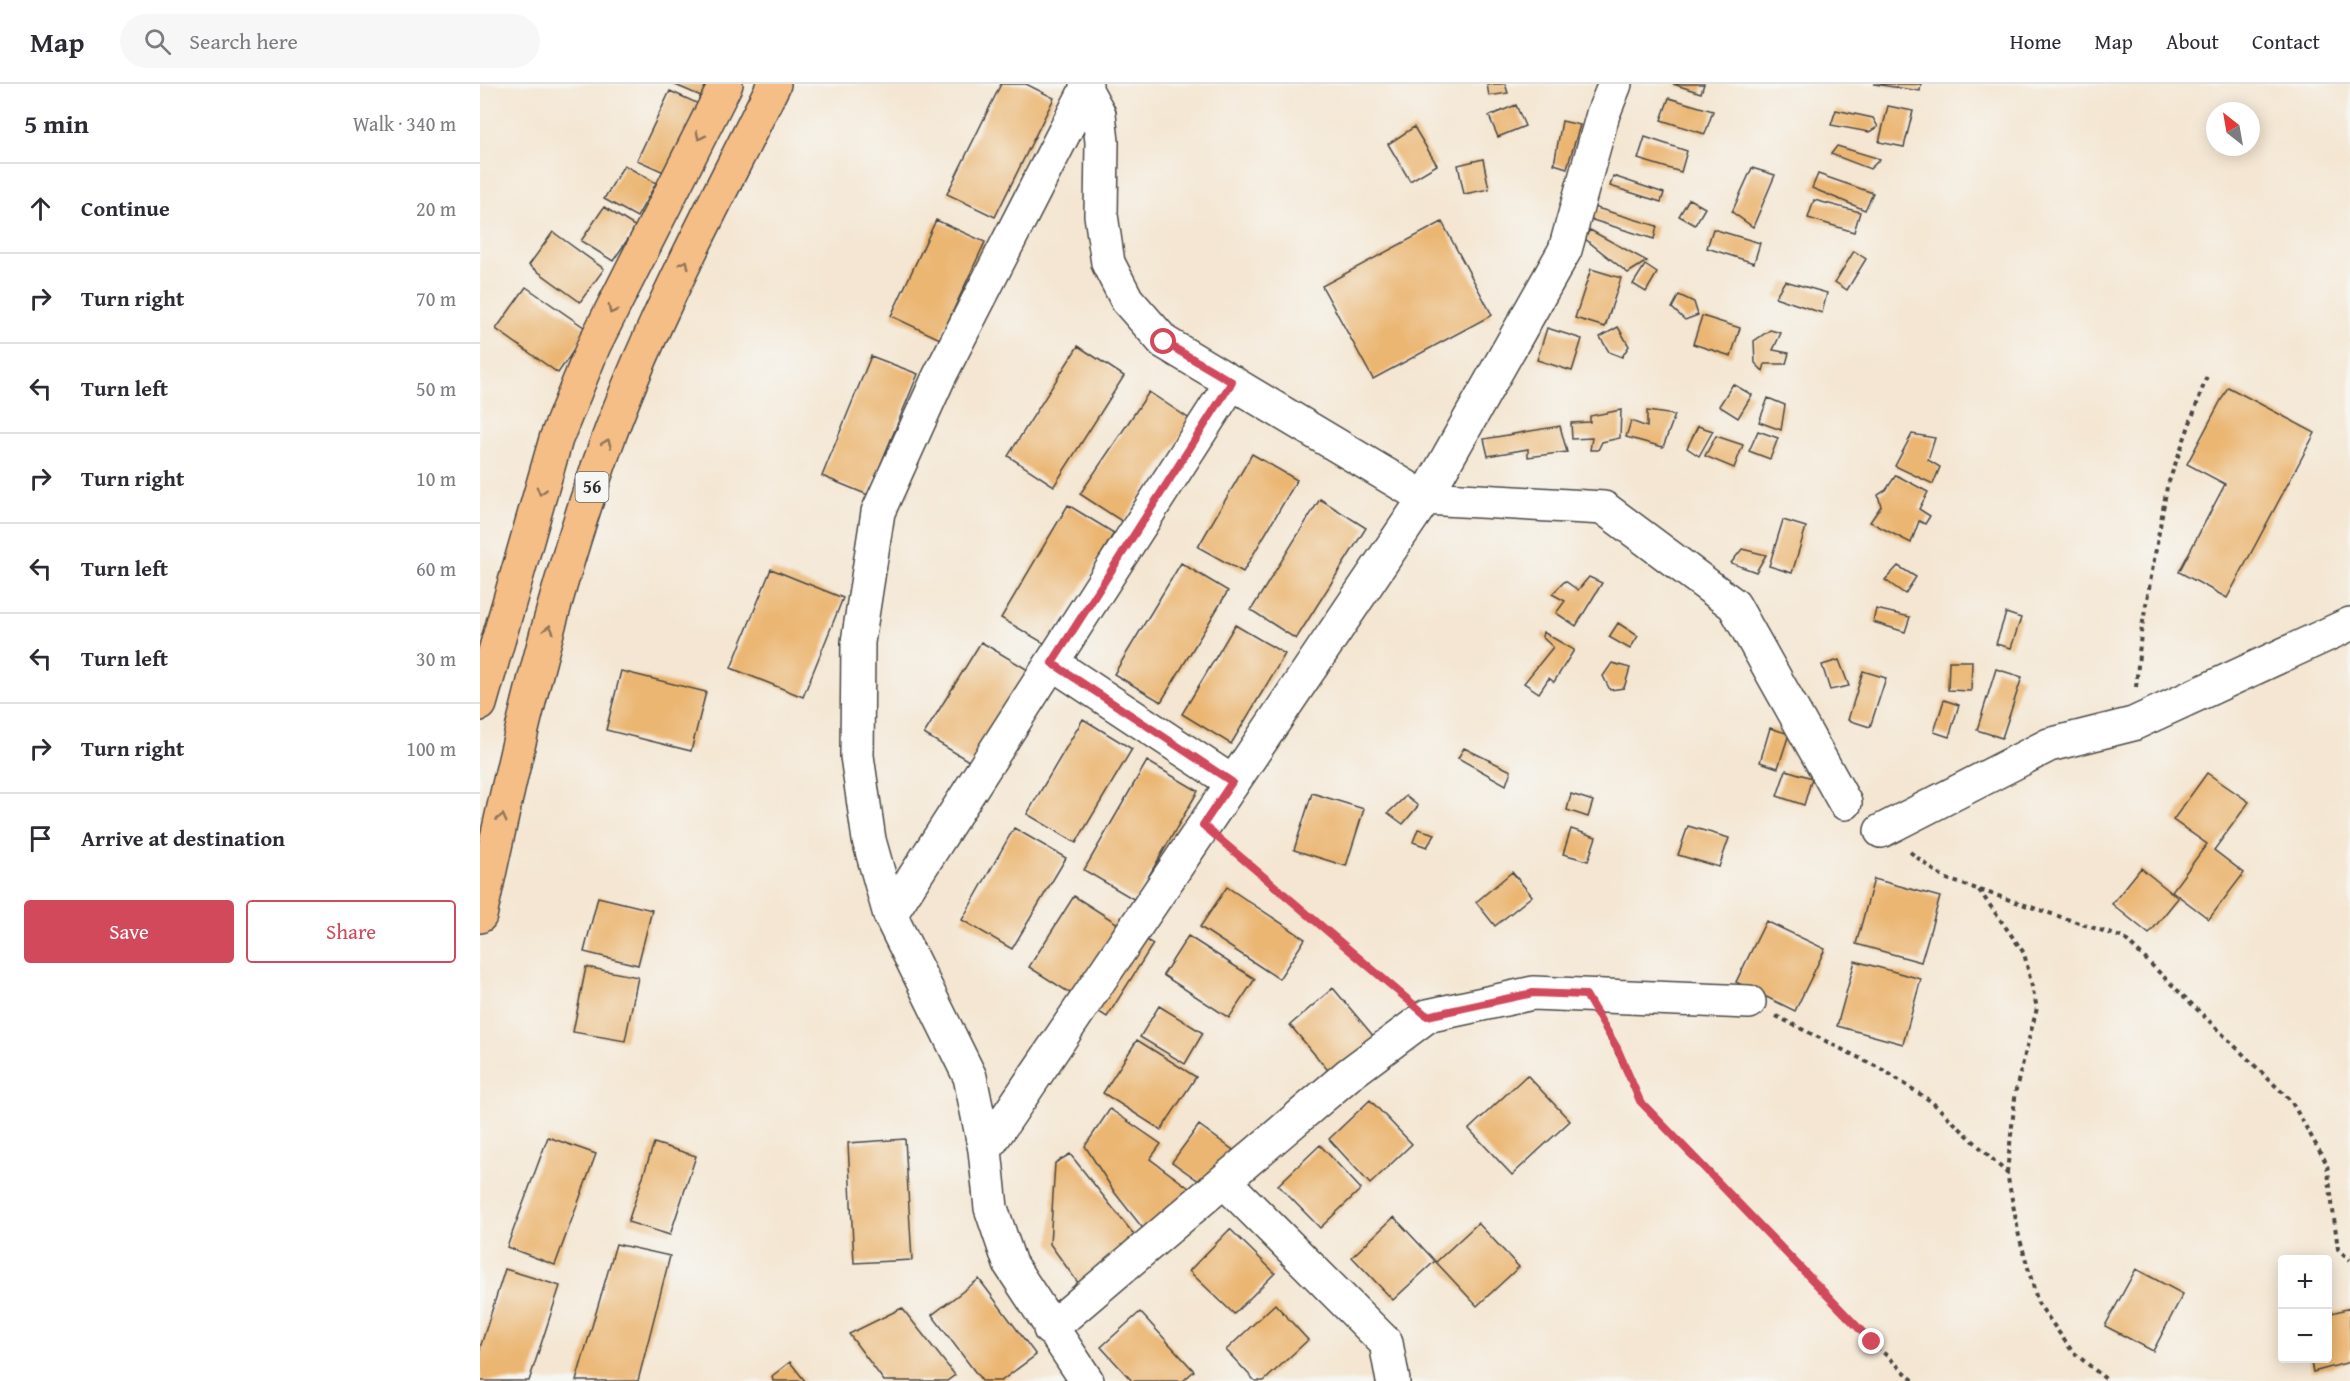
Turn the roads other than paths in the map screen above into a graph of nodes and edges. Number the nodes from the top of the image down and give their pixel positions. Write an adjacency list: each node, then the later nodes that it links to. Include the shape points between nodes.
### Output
1 (726, 84): 9 (main road, 56, one-way to 9, via 594,345 565,418)
2 (774, 84): 14 (main road, 56, one-way to 2, via 562,575 607,442 642,353)
3 (1615, 84): 6 (street, via 1565,250)
4 (1086, 87): 5 (street, via 1099,114 1101,215 1108,263 1127,300 1164,342); 13 (street, via 939,377 878,512 858,642 857,756 868,840)
5 (1232, 382): 6 (street); 8 (street)
6 (1425, 498): 10 (street); 11 (street, via 1604,508 1734,605)
7 (2350, 624): 12 (street, via 2133,723 2049,745)
8 (1052, 663): 10 (street); 13 (street)
9 (480, 704)
10 (1232, 782): 16 (street)
11 (1845, 803)
12 (1881, 831)
13 (890, 915): 16 (street, via 970,1077)
14 (480, 916)
15 (1749, 1002): 17 (street, via 1533,993 1427,1016 1348,1075)
16 (985, 1150): 18 (street, via 991,1208 1010,1264)
17 (1224, 1181): 18 (street); 20 (street, via 1386,1343)
18 (1050, 1329): 19 (street)
19 (1087, 1381)
20 (1393, 1381)

